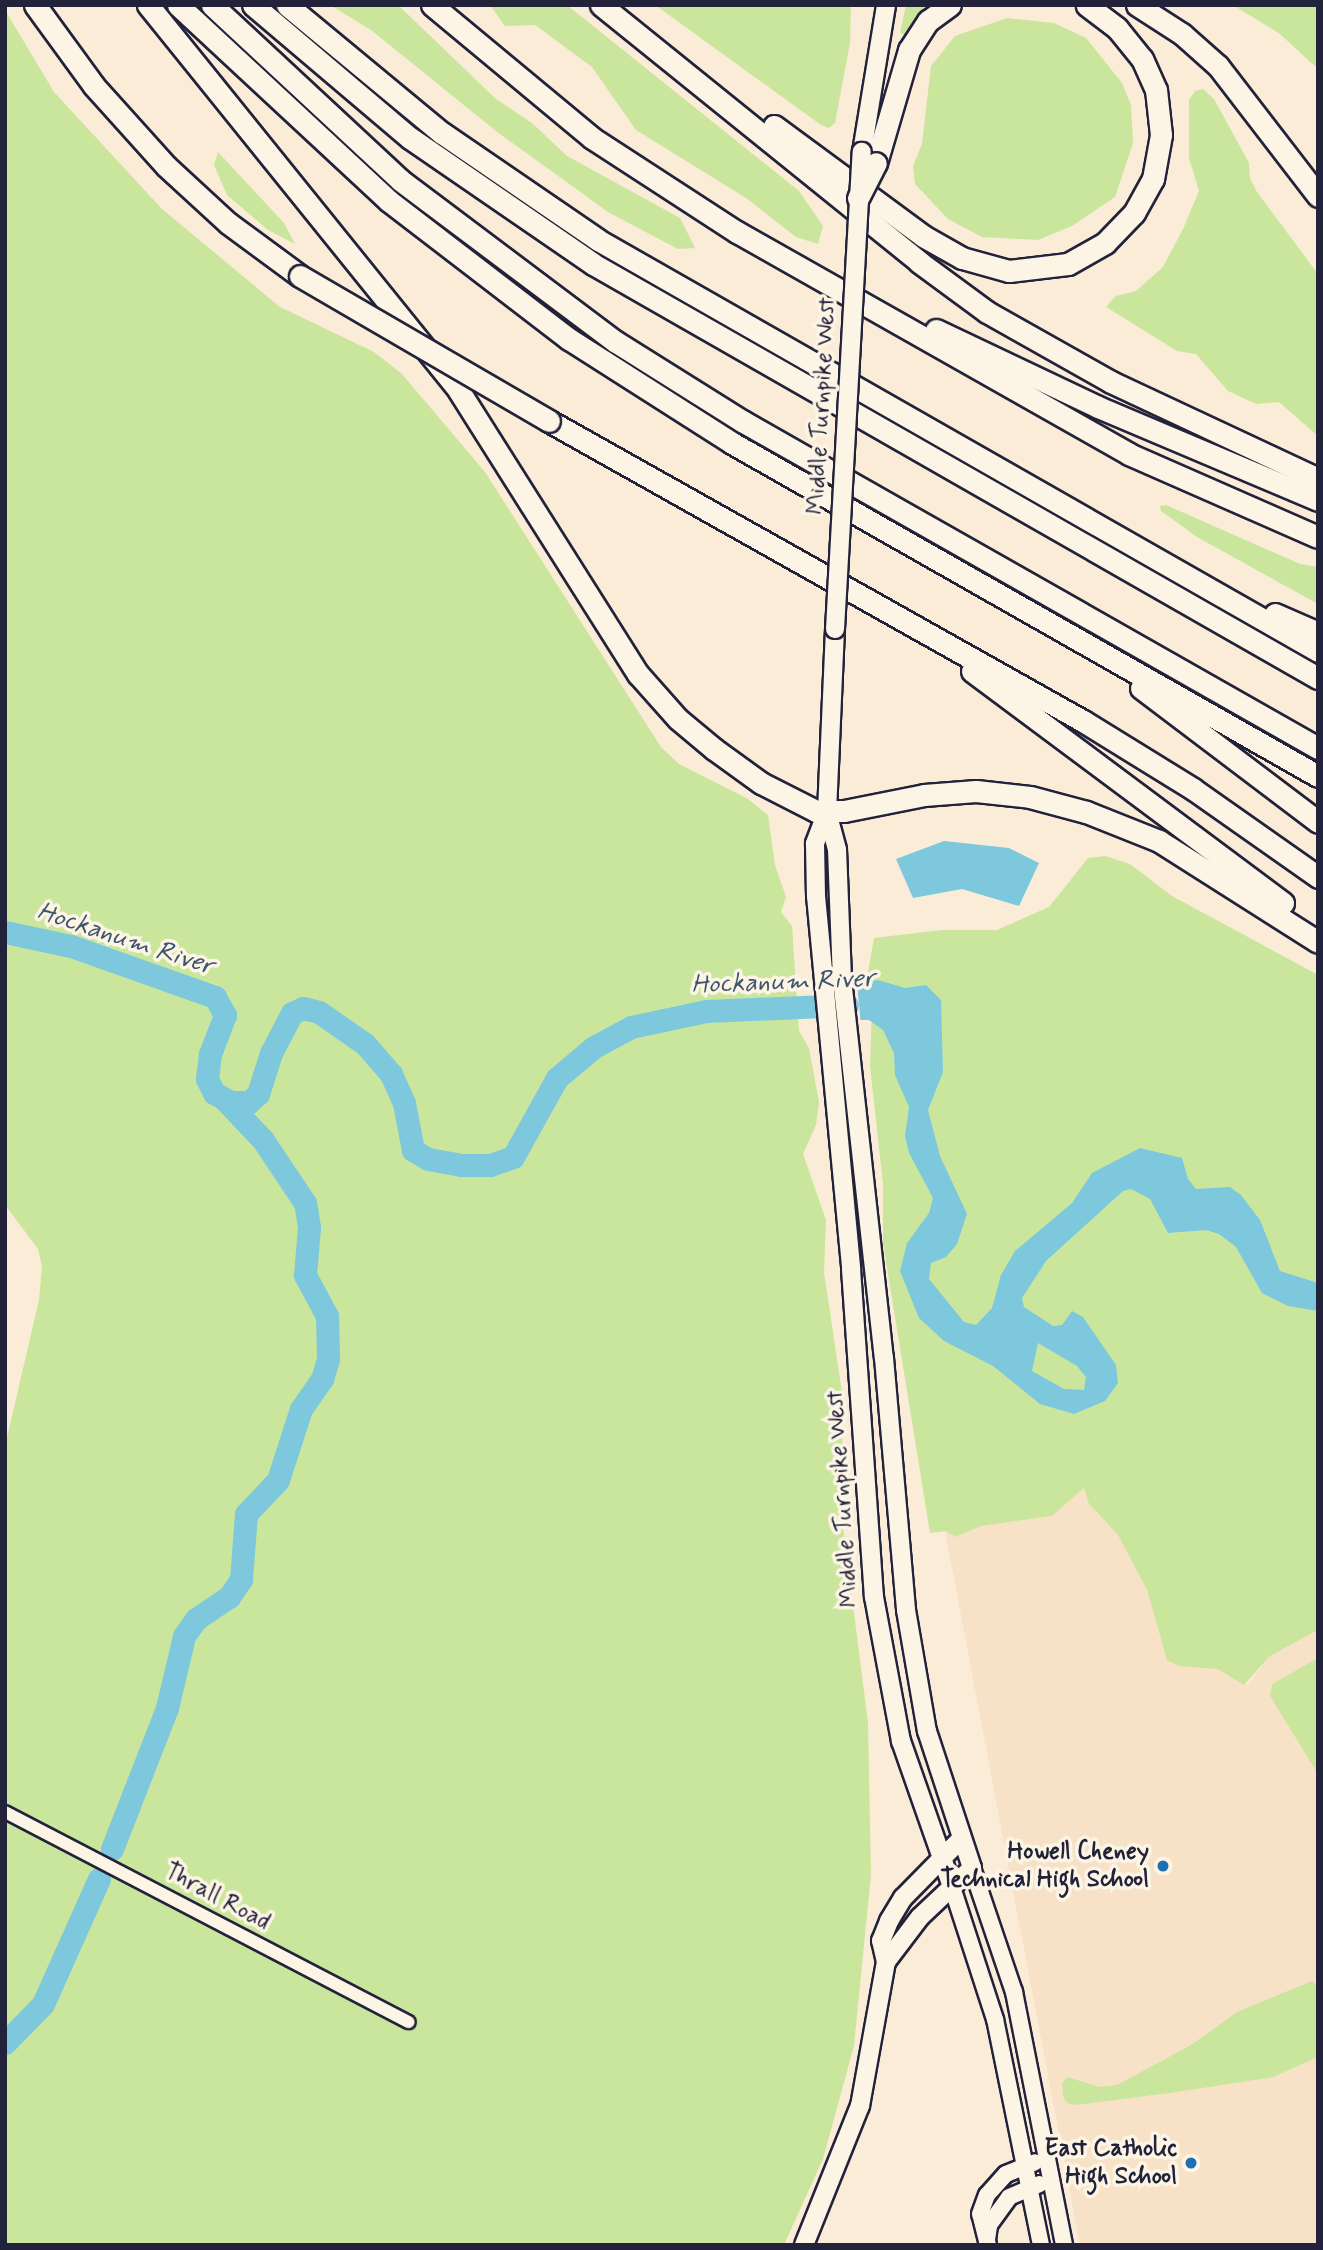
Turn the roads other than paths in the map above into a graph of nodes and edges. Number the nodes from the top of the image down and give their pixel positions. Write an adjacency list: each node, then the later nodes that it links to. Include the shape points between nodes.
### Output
1 (35, 5): 22 (highway, bridge, via 94,86 157,157 228,223 300,276)
2 (148, 5): 29 (highway, via 459,391 598,616 651,690 696,735 749,775 796,803)
3 (178, 5): 25 (highway, via 351,169 538,317 704,426)
4 (212, 5): 27 (highway, via 400,180 615,342 742,421)
5 (254, 5): 26 (highway, via 410,138 603,270)
6 (287, 5): 21 (highway, via 442,133 598,240)
7 (432, 5): 17 (highway, via 512,76 611,152)
8 (601, 5): 13 (highway)
9 (887, 5): 14 (main road)
10 (950, 5): 14 (highway, via 923,27 909,50)
11 (1087, 5): 13 (highway, via 1117,28 1152,78 1161,121 1158,160 1147,193 1117,232 1078,260 1034,271 985,267 934,243 674,51)
12 (1137, 5): 15 (highway, via 1182,34 1218,66)
13 (638, 32): 18 (highway, via 898,246 987,312 1100,377)
14 (869, 158): 16 (highway, bridge)
15 (1318, 196)
16 (858, 198): 29 (main road, Middle Turnpike West, bridge)
17 (822, 280): 19 (highway, via 868,293 1046,383); 20 (highway, via 1129,454)
18 (1318, 479)
19 (1318, 500)
20 (1318, 537)
21 (1223, 597): 23 (highway); 24 (highway)
22 (875, 606): 31 (highway, via 1139,755); 32 (highway, via 991,685)
23 (1318, 633)
24 (1318, 651)
25 (1116, 661): 28 (highway); 30 (highway, via 1159,703)
26 (1318, 678)
27 (1318, 748)
28 (1318, 776)
29 (827, 812): 33 (highway, via 963,791 1002,793 1066,806 1159,841); 34 (main road, Middle Turnpike West, via 815,850)
30 (1318, 821)
31 (1318, 877)
32 (1318, 929)
33 (1318, 942)
34 (838, 1033): 35 (main road, Middle Turnpike West); 36 (main road, Middle Turnpike West)
35 (867, 1208): 36 (main road); 38 (main road, Middle Turnpike West, via 912,1656 930,1742)
36 (845, 1209): 39 (main road, Middle Turnpike West, via 877,1620 901,1741)
37 (5, 1812): 43 (street, Thrall Road)
38 (961, 1839): 39 (main road); 40 (main road, Middle Turnpike West)
39 (941, 1860): 41 (main road, Middle Turnpike West); 42 (main road, via 891,1915 881,1941)
40 (972, 1868): 41 (main road); 44 (main road, Middle Turnpike West, via 1012,1984)
41 (951, 1887): 42 (main road, via 916,1921); 45 (main road, Middle Turnpike West, via 991,2003)
42 (886, 1962): 49 (main road, via 860,2106)
43 (409, 2022)
44 (1047, 2159): 45 (main road); 46 (main road, Middle Turnpike West)
45 (1025, 2165): 47 (main road, Middle Turnpike West); 48 (main road, via 1000,2179 987,2195 980,2214)
46 (1052, 2181): 47 (main road); 51 (main road, Middle Turnpike West)
47 (1029, 2187): 48 (main road, via 1010,2196 997,2210); 50 (main road, Middle Turnpike West)
48 (988, 2242)
49 (804, 2245)
50 (1041, 2245)
51 (1064, 2245)

